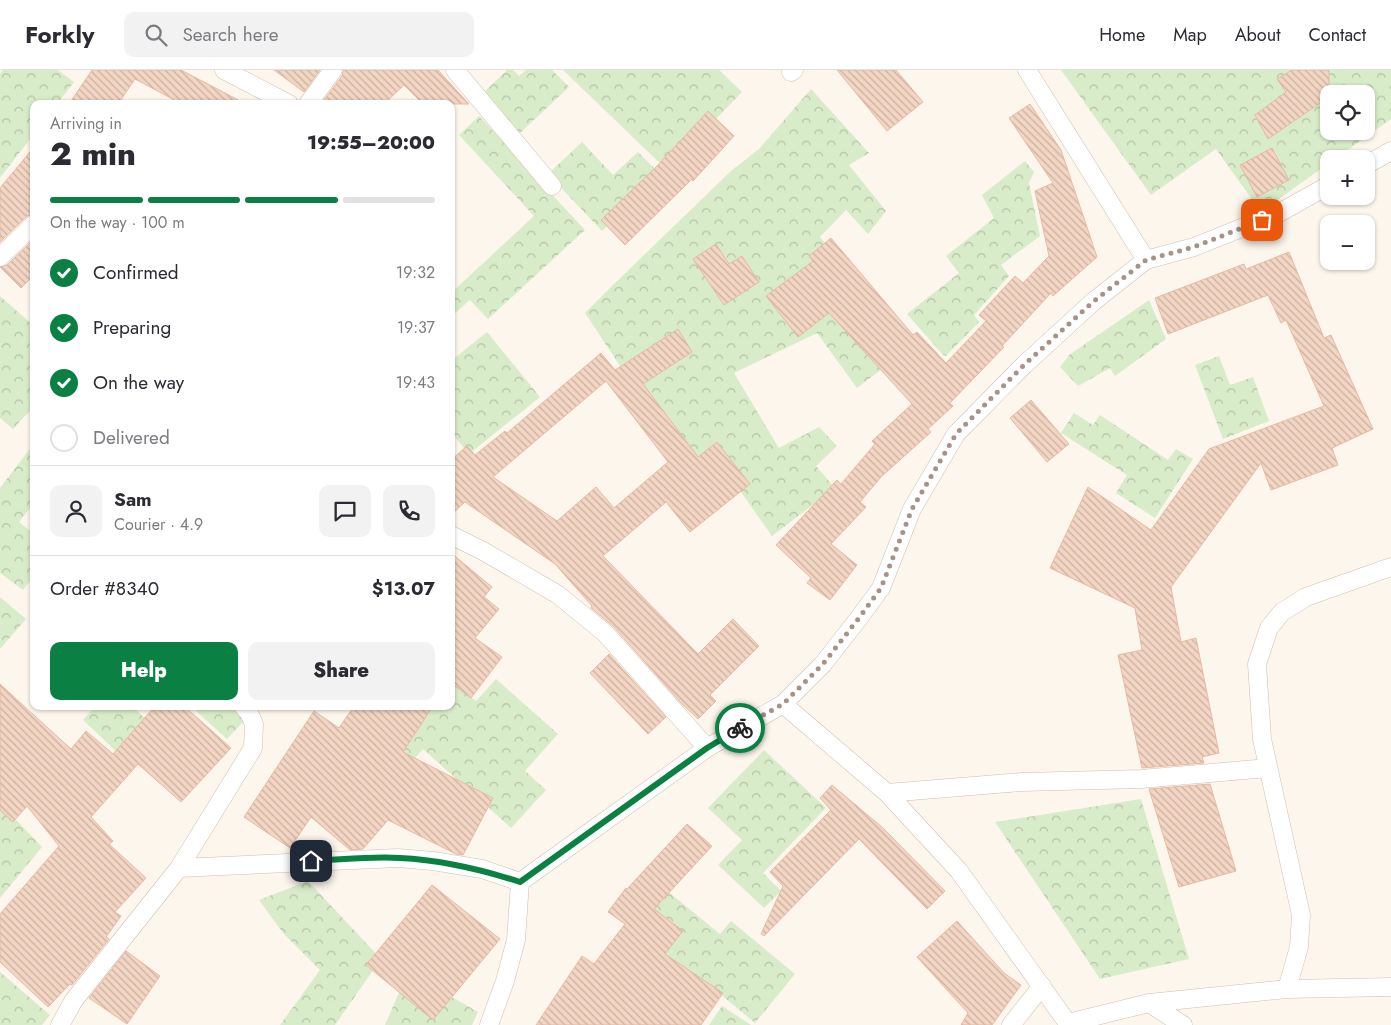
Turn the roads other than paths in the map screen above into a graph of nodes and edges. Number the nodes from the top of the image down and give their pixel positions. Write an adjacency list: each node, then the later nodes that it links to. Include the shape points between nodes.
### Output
1 (224, 70): 5 (lane)
2 (333, 70): 6 (lane)
3 (456, 70): 9 (lane)
4 (1028, 70): 13 (lane)
5 (281, 100)
6 (311, 100)
7 (1391, 151): 8 (lane)
8 (1375, 160)
9 (552, 186)
10 (1320, 191): 13 (lane, via 1262,220 1194,247)
11 (30, 228): 12 (lane)
12 (0, 258)
13 (1146, 260): 16 (lane, via 1094,301 1024,365 956,434 912,509 881,588 823,664)
14 (455, 537): 18 (lane, via 557,594 605,633)
15 (1391, 567): 19 (lane, via 1306,597 1282,612 1269,628 1257,664 1262,739)
16 (783, 704): 18 (lane); 20 (lane)
17 (246, 710): 21 (lane, via 254,724 253,748)
18 (707, 748): 22 (lane)
19 (1268, 768): 20 (lane, via 1141,779 1021,782); 25 (lane, via 1301,915 1299,947)
20 (887, 793): 23 (lane, via 959,871)
21 (179, 868): 22 (lane, via 398,858 482,869); 28 (lane, via 74,1000)
22 (520, 882): 29 (lane, via 516,940)
23 (1042, 986): 27 (lane); 30 (lane)
24 (1391, 987): 25 (lane)
25 (1287, 989): 26 (lane)
26 (1149, 1003): 27 (lane); 31 (lane)
27 (1069, 1024)
28 (60, 1025)
29 (489, 1025)
30 (1011, 1025)
31 (1183, 1025)

